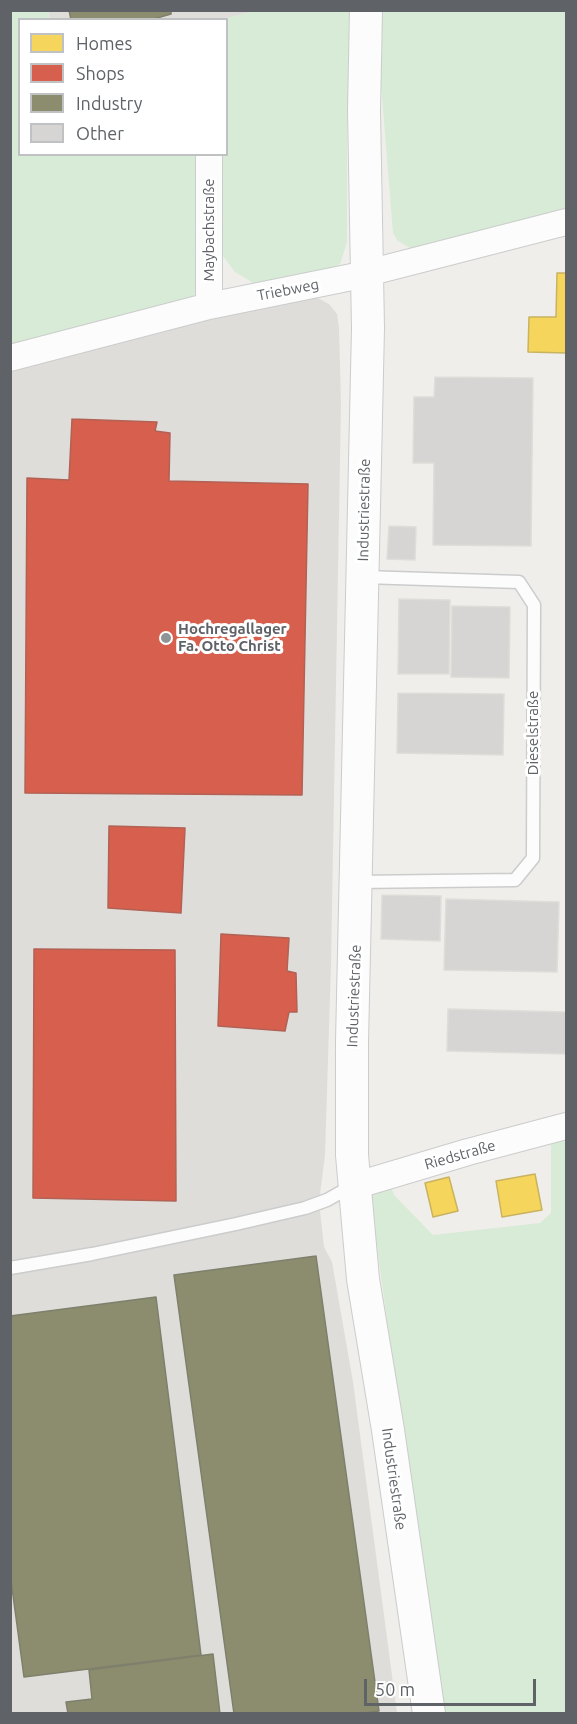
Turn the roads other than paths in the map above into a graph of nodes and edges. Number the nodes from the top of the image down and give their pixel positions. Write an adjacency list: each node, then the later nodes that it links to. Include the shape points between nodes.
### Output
1 (366, 10): 4 (street, Industriestraße)
2 (209, 156): 5 (street, Maybachstraße)
3 (567, 222): 4 (street, Triebweg)
4 (368, 273): 5 (street, Triebweg); 7 (street, Industriestraße)
5 (209, 306): 6 (street, Triebweg)
6 (10, 358)
7 (363, 577): 8 (street, Industriestraße); 8 (lane, Dieselstraße, via 519,582 534,605 533,858 515,880)
8 (356, 882): 10 (street, Industriestraße, via 351,1119)
9 (567, 1126): 10 (street, Riedstraße)
10 (354, 1186): 11 (lane, via 305,1208 259,1219); 12 (street, Industriestraße, via 363,1279)
11 (10, 1268)
12 (429, 1713)

